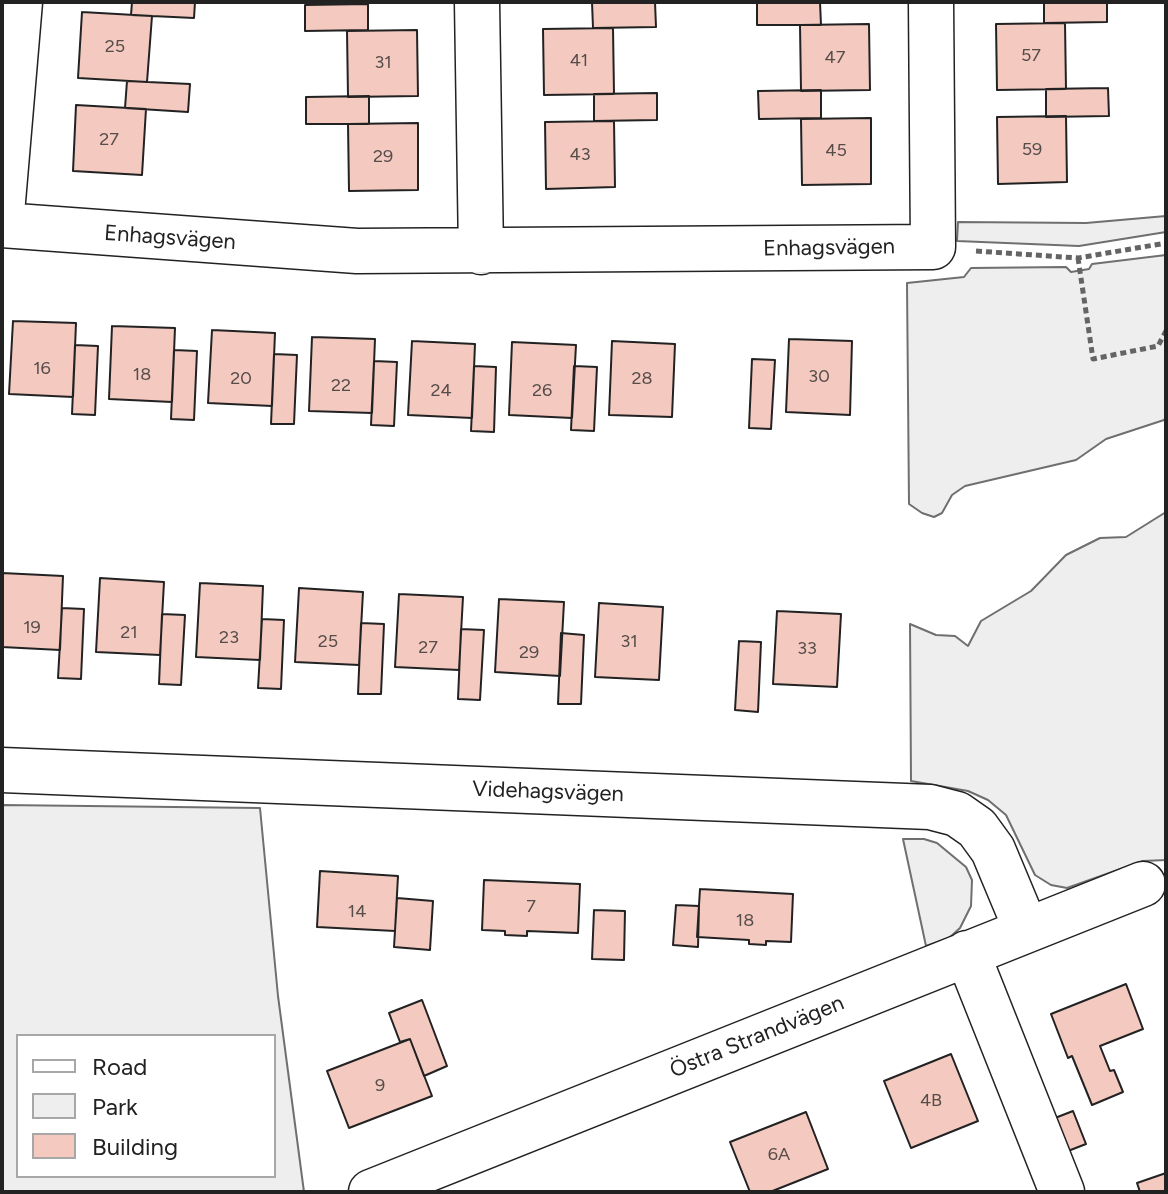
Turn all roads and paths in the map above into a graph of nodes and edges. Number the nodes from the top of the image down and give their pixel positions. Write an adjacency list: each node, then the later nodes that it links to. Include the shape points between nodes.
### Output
1 (20, 2): 4 (street)
2 (477, 2): 8 (street)
3 (931, 2): 7 (street)
4 (2, 213)
5 (2, 225): 8 (street, Enhagsvägen, via 357,251)
6 (1166, 243): 9 (path)
7 (933, 247): 8 (street, Enhagsvägen); 9 (path)
8 (481, 252)
9 (1078, 258): 10 (path, via 1093,359 1158,346)
10 (1166, 331)
11 (2, 770): 13 (street, Videhagsvägen, via 930,807 957,814 977,828 993,850)
12 (1143, 884): 13 (street, Östra Strandvägen)
13 (1026, 929): 14 (street, Östra Strandvägen)
14 (967, 953): 15 (street, Östra Strandvägen); 16 (street)
15 (371, 1192)
16 (1062, 1192)

